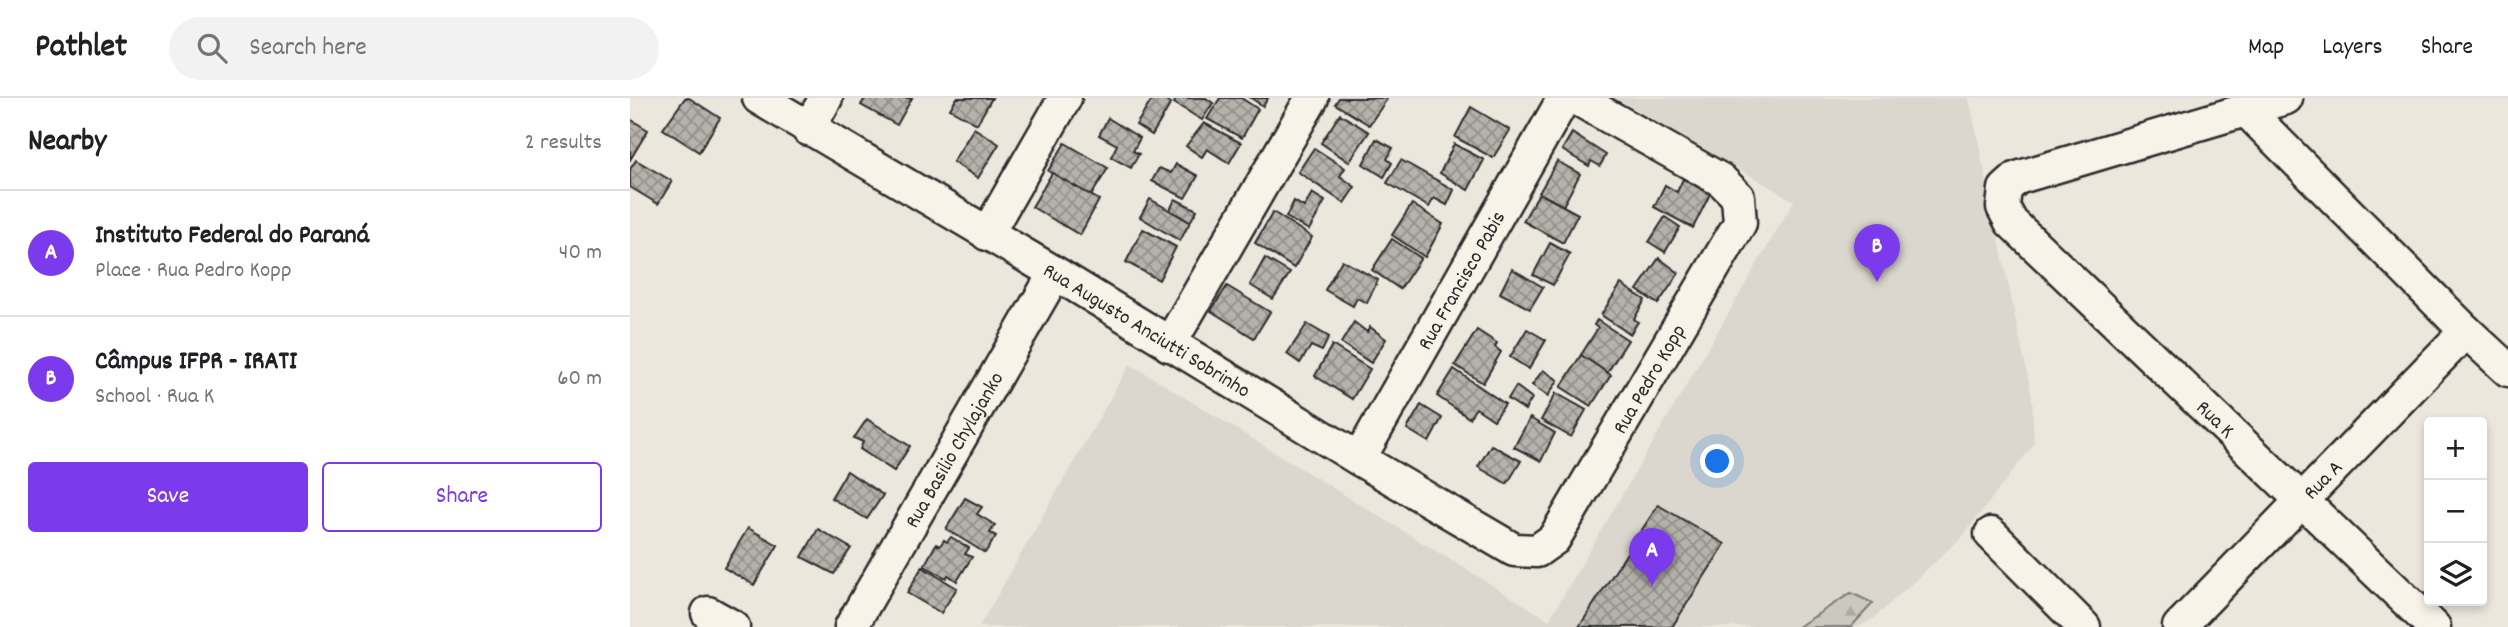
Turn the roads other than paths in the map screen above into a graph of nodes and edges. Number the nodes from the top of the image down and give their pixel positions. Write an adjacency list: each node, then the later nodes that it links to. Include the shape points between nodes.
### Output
1 (759, 98): 9 (street, Rua Augusto Anciutti Sobrinho)
2 (826, 98): 9 (street)
3 (1065, 98): 10 (street)
4 (1312, 98): 13 (street)
5 (1564, 98): 15 (street, Rua Francisco Pabis)
6 (1576, 98): 18 (street, Rua Pedro Kopp, via 1721,180 1738,197 1740,223 1554,539)
7 (2286, 98): 8 (street)
8 (2245, 109): 12 (street); 16 (street, Rua K, via 2017,178 2005,189 2003,206 2011,222)
9 (808, 129): 10 (street, Rua Augusto Anciutti Sobrinho)
10 (987, 234): 11 (street, Rua Augusto Anciutti Sobrinho)
11 (1055, 273): 13 (street, Rua Augusto Anciutti Sobrinho); 19 (street, Rua Basilio Chylajanko)
12 (2466, 331): 14 (street); 16 (street, Rua A)
13 (1169, 345): 15 (street, Rua Augusto Anciutti Sobrinho)
14 (2508, 370)
15 (1359, 459): 18 (street, Rua Augusto Anciutti Sobrinho, via 1514,550)
16 (2302, 500): 21 (street, Rua A); 22 (street, Rua K)
17 (1991, 534): 20 (street)
18 (1537, 551)
19 (851, 627)
20 (2084, 627)
21 (2179, 627)
22 (2434, 627)

